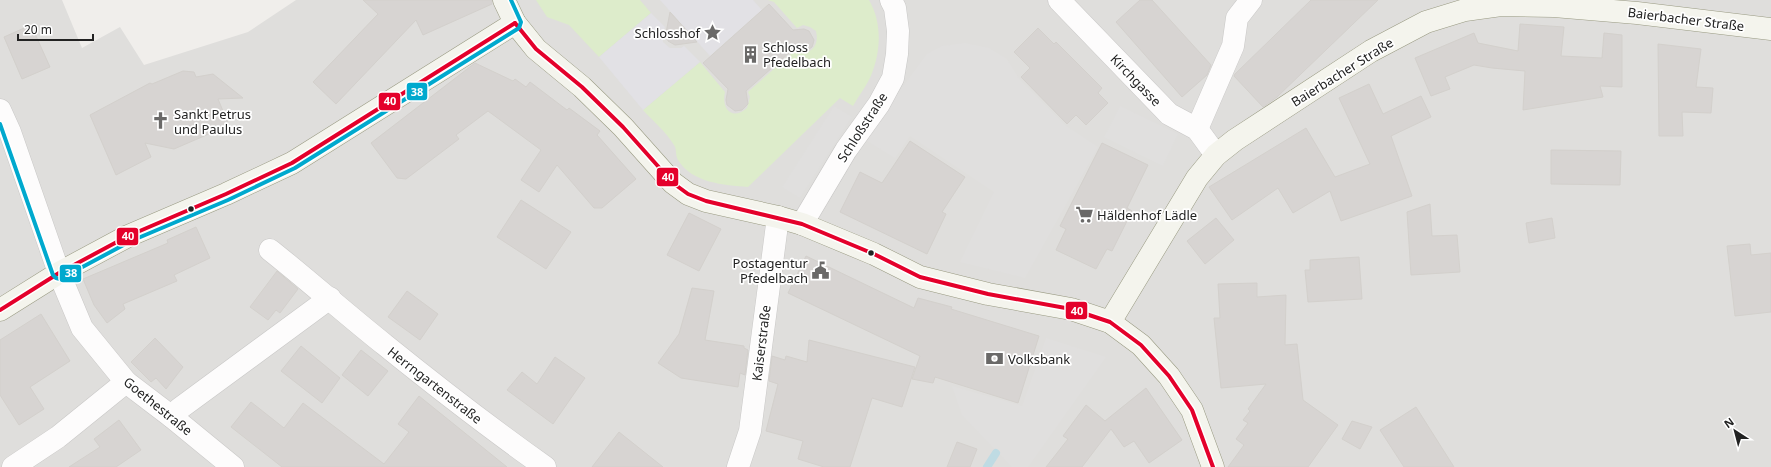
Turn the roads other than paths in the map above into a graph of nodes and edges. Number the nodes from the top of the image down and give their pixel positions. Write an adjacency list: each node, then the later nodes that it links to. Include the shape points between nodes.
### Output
1 (504, 0): 6 (street)
2 (891, 0): 12 (street, Schloßstraße, via 895,8 898,31 893,78 880,104 846,150)
3 (1059, 0): 9 (street, Kirchgasse, via 1169,114)
4 (1251, 0): 9 (street, via 1237,18 1233,46)
5 (1635, 7): 7 (street, Baierbacher Straße); 10 (street, Baierbacher Straße, via 1501,5 1465,10 1426,22 1370,51)
6 (515, 23): 11 (street, via 536,49 582,87 623,127 673,183 688,194 706,201); 14 (street, via 292,163 128,236)
7 (1771, 29)
8 (0, 110): 14 (street, Goethestraße)
9 (1197, 129): 10 (street, Kirchgasse)
10 (1216, 155): 17 (street, Baierbacher Straße, via 1196,178)
11 (778, 217): 12 (street); 23 (street, Kaiserstraße, via 750,431)
12 (802, 224): 17 (street, via 874,254 920,277 988,294 1071,309)
13 (270, 250): 15 (street, Herrngartenstraße)
14 (59, 273): 16 (street); 18 (street, Goethestraße, via 82,328)
15 (330, 298): 19 (street, via 179,409); 22 (street, Herrngartenstraße, via 383,344)
16 (0, 310)
17 (1110, 322): 24 (street, via 1140,345 1169,376 1192,410)
18 (126, 382): 19 (street, Goethestraße); 20 (street, via 58,437)
19 (172, 417): 21 (street, Goethestraße)
20 (13, 467)
21 (233, 467)
22 (544, 467)
23 (738, 467)
24 (1213, 467)

